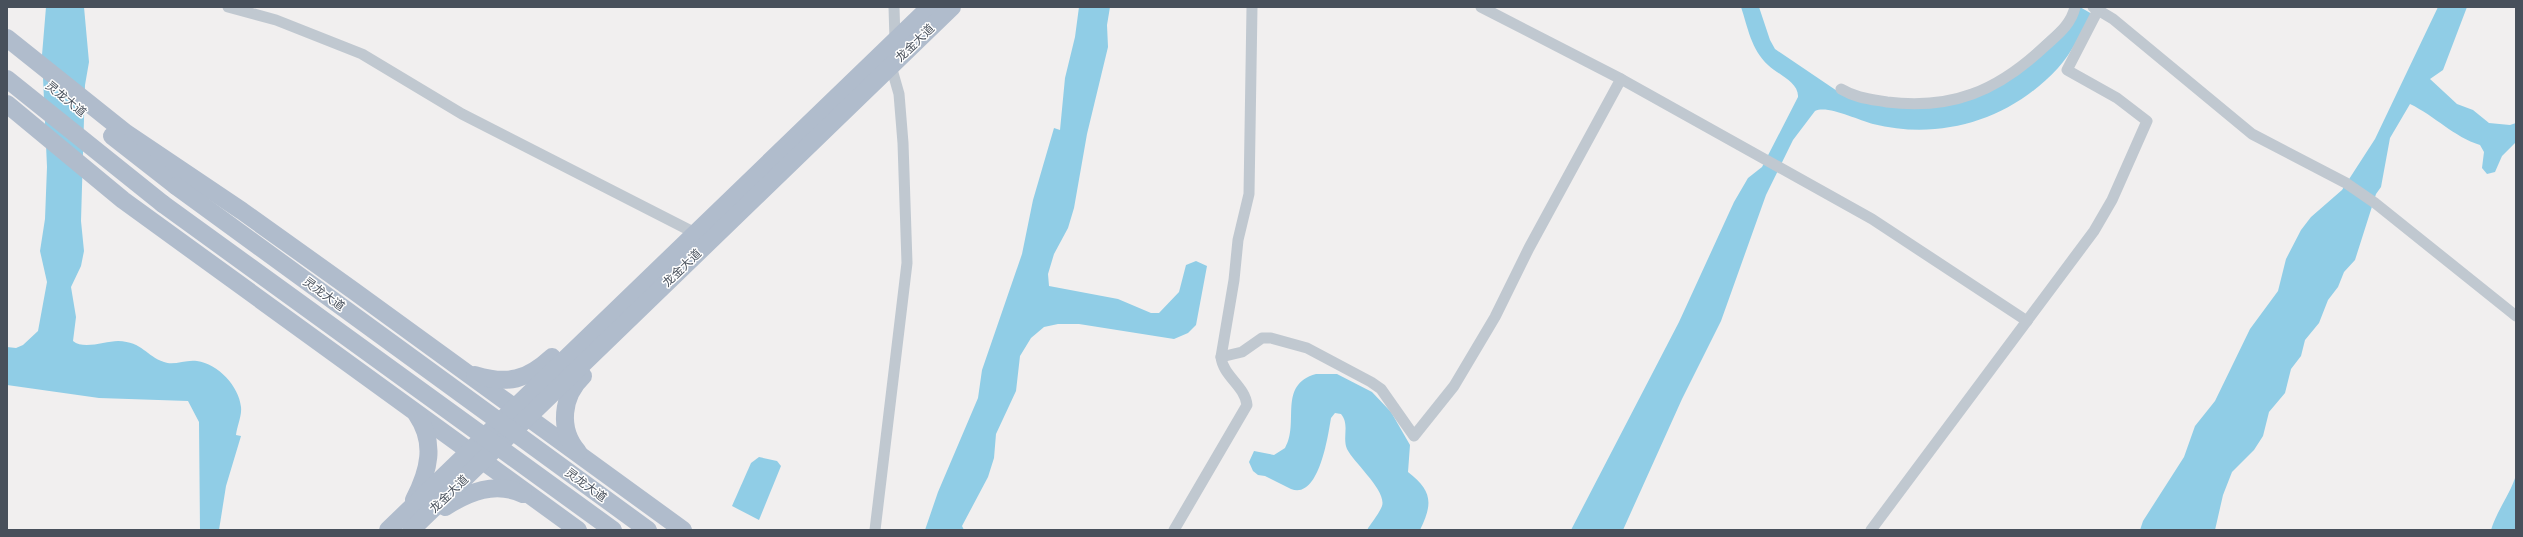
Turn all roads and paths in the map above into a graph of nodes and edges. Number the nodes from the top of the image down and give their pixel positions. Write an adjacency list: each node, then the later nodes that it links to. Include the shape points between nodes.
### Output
1 (228, 7): 16 (street, via 276,20 362,54 462,114)
2 (894, 7): 9 (street)
3 (930, 7): 9 (main road, 龙金大道)
4 (952, 7): 11 (main road, 龙金大道)
5 (1252, 7): 20 (street, via 1249,194 1238,240)
6 (1481, 7): 13 (street)
7 (2075, 7): 14 (street, via 2063,29 2029,61 2001,82 1975,94 1913,105 1857,98)
8 (2095, 9): 18 (street, via 2113,19 2252,134 2346,183); 19 (street, via 2067,70 2117,98 2147,120 2106,211)
9 (895, 40): 16 (main road, 龙金大道)
10 (12, 48): 21 (main road, via 126,133 248,215); 31 (main road, 灵龙大道, bridge, via 109,134 176,186)
11 (891, 66): 17 (main road, 龙金大道); 33 (street, via 898,94 903,143 907,262)
12 (7, 79): 30 (main road, 灵龙大道, bridge, via 163,204)
13 (1621, 79): 19 (street, via 1872,219); 20 (street, via 1529,248 1495,317 1454,386 1414,436 1381,389 1307,348 1262,338 1242,352)
14 (1841, 89)
15 (13, 109): 22 (main road, via 115,194)
16 (695, 233): 17 (main road, 龙金大道)
17 (649, 289): 21 (main road, via 607,308 539,370 530,375 502,381); 23 (main road, 龙金大道); 25 (main road, via 639,320 576,382 569,393 565,426 575,448)
18 (2516, 316)
19 (2027, 321): 35 (street)
20 (1221, 357): 34 (street, via 1222,365 1245,397 1246,409)
21 (467, 373): 23 (main road)
22 (412, 410): 24 (main road); 27 (main road, via 425,430 430,454)
23 (521, 412): 24 (main road, 龙金大道); 25 (main road)
24 (476, 456): 26 (main road); 27 (main road, 龙金大道)
25 (585, 459): 32 (main road)
26 (541, 503): 27 (main road, via 510,490 483,489 466,494); 29 (main road)
27 (412, 521): 28 (main road, 龙金大道)
28 (388, 530)
29 (578, 530)
30 (613, 530)
31 (648, 530)
32 (683, 530)
33 (875, 530)
34 (1174, 530)
35 (1871, 530)

